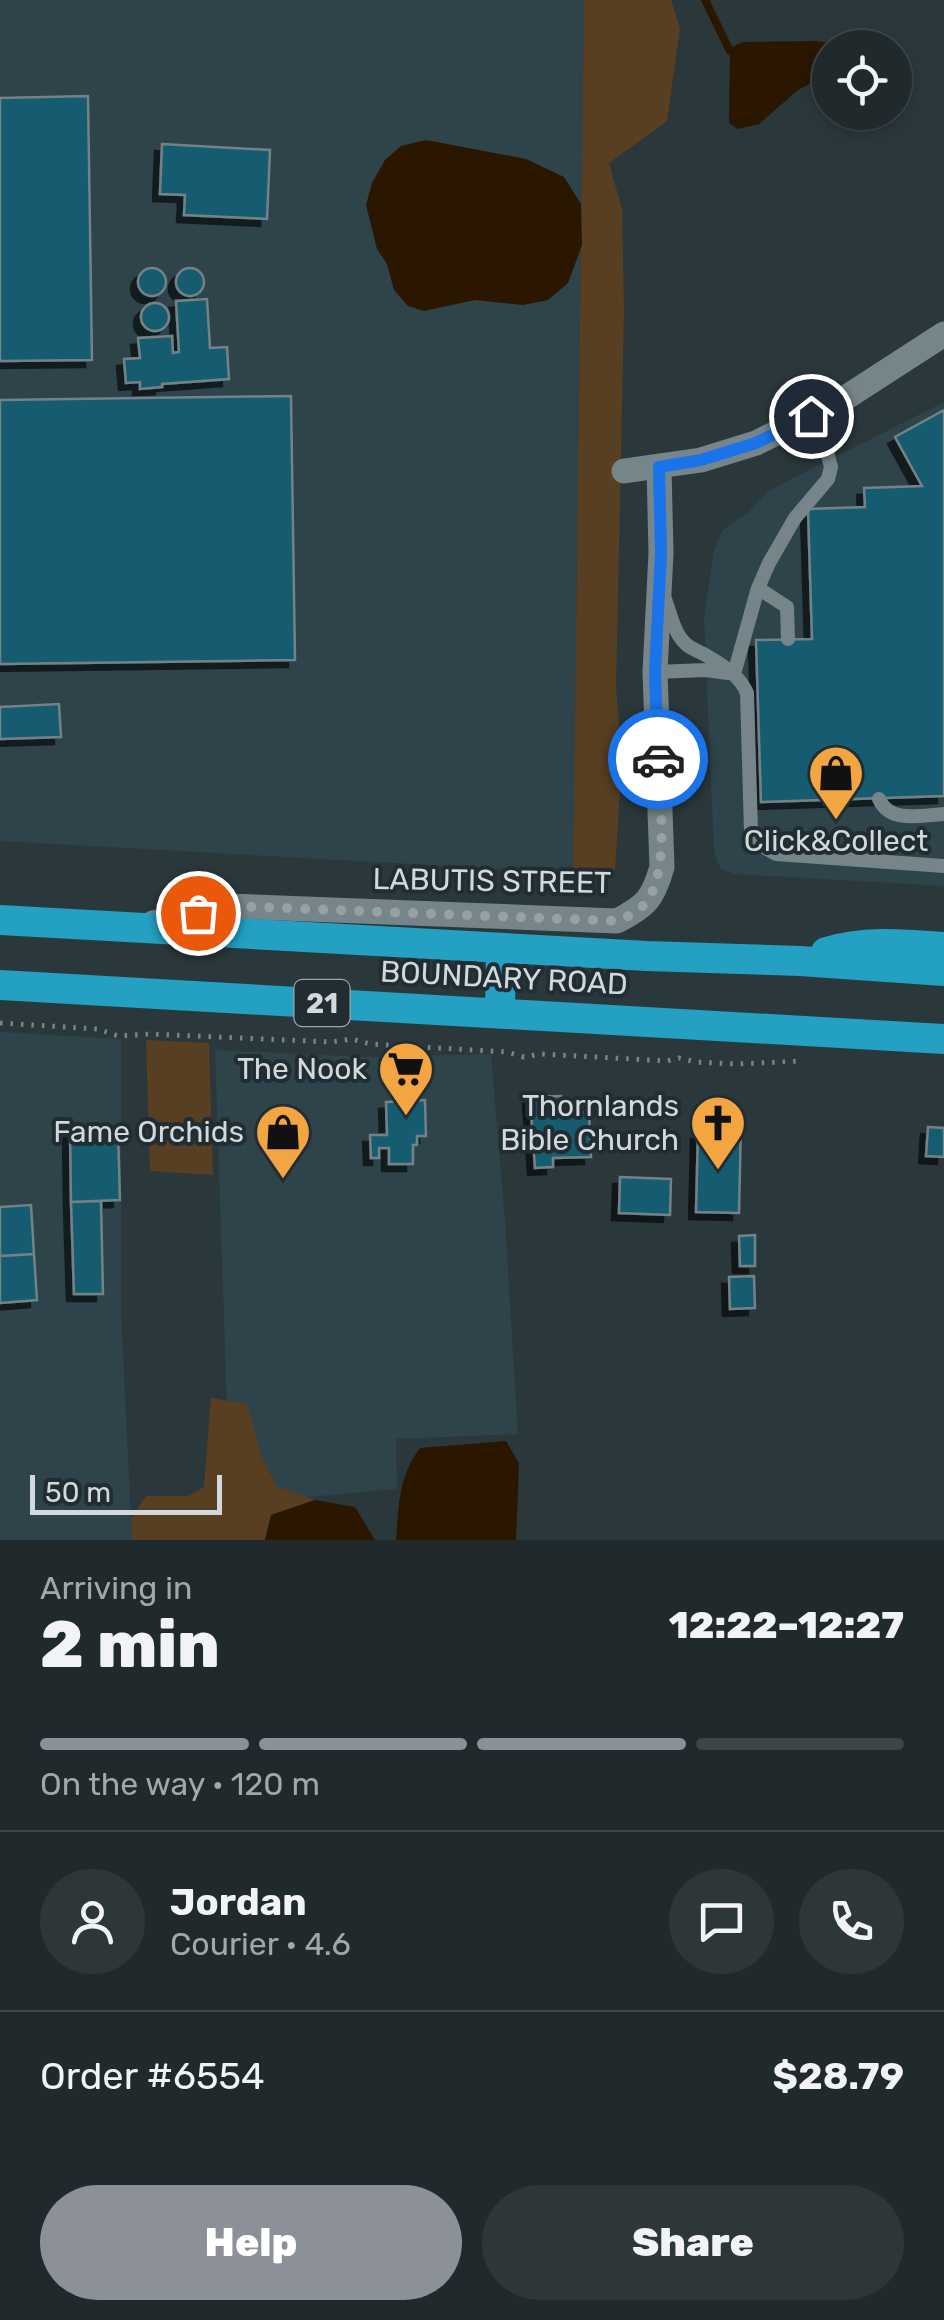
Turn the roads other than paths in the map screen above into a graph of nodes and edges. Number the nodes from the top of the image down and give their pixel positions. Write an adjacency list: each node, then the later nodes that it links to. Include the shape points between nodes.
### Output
1 (944, 334): 2 (street)
2 (811, 416): 3 (street, via 756,443); 6 (lane, via 825,444 828,479 795,518)
3 (659, 467): 4 (street); 5 (street, LABUTIS STREET)
4 (624, 471)
5 (660, 584): 8 (street, LABUTIS STREET); 9 (lane, via 676,633)
6 (758, 588): 7 (lane, via 787,607); 9 (lane)
7 (788, 640)
8 (655, 672): 9 (lane); 14 (street, LABUTIS STREET, via 662,867 641,909 617,921 230,906)
9 (734, 674): 12 (lane, via 748,693 750,832 758,844 776,854)
10 (879, 800): 11 (lane, via 894,816)
11 (944, 814)
12 (944, 866)
13 (0, 920): 14 (highway, BOUNDARY ROAD / 21)
14 (134, 927): 16 (highway, BOUNDARY ROAD / 21)
15 (944, 947): 17 (highway, via 848,945)
16 (502, 948): 17 (highway, BOUNDARY ROAD / 21); 20 (highway)
17 (800, 961): 18 (highway, BOUNDARY ROAD / 21)
18 (944, 971)
19 (0, 984): 20 (highway, BOUNDARY ROAD / 21)
20 (500, 1013): 21 (highway, BOUNDARY ROAD / 21)
21 (944, 1039)

